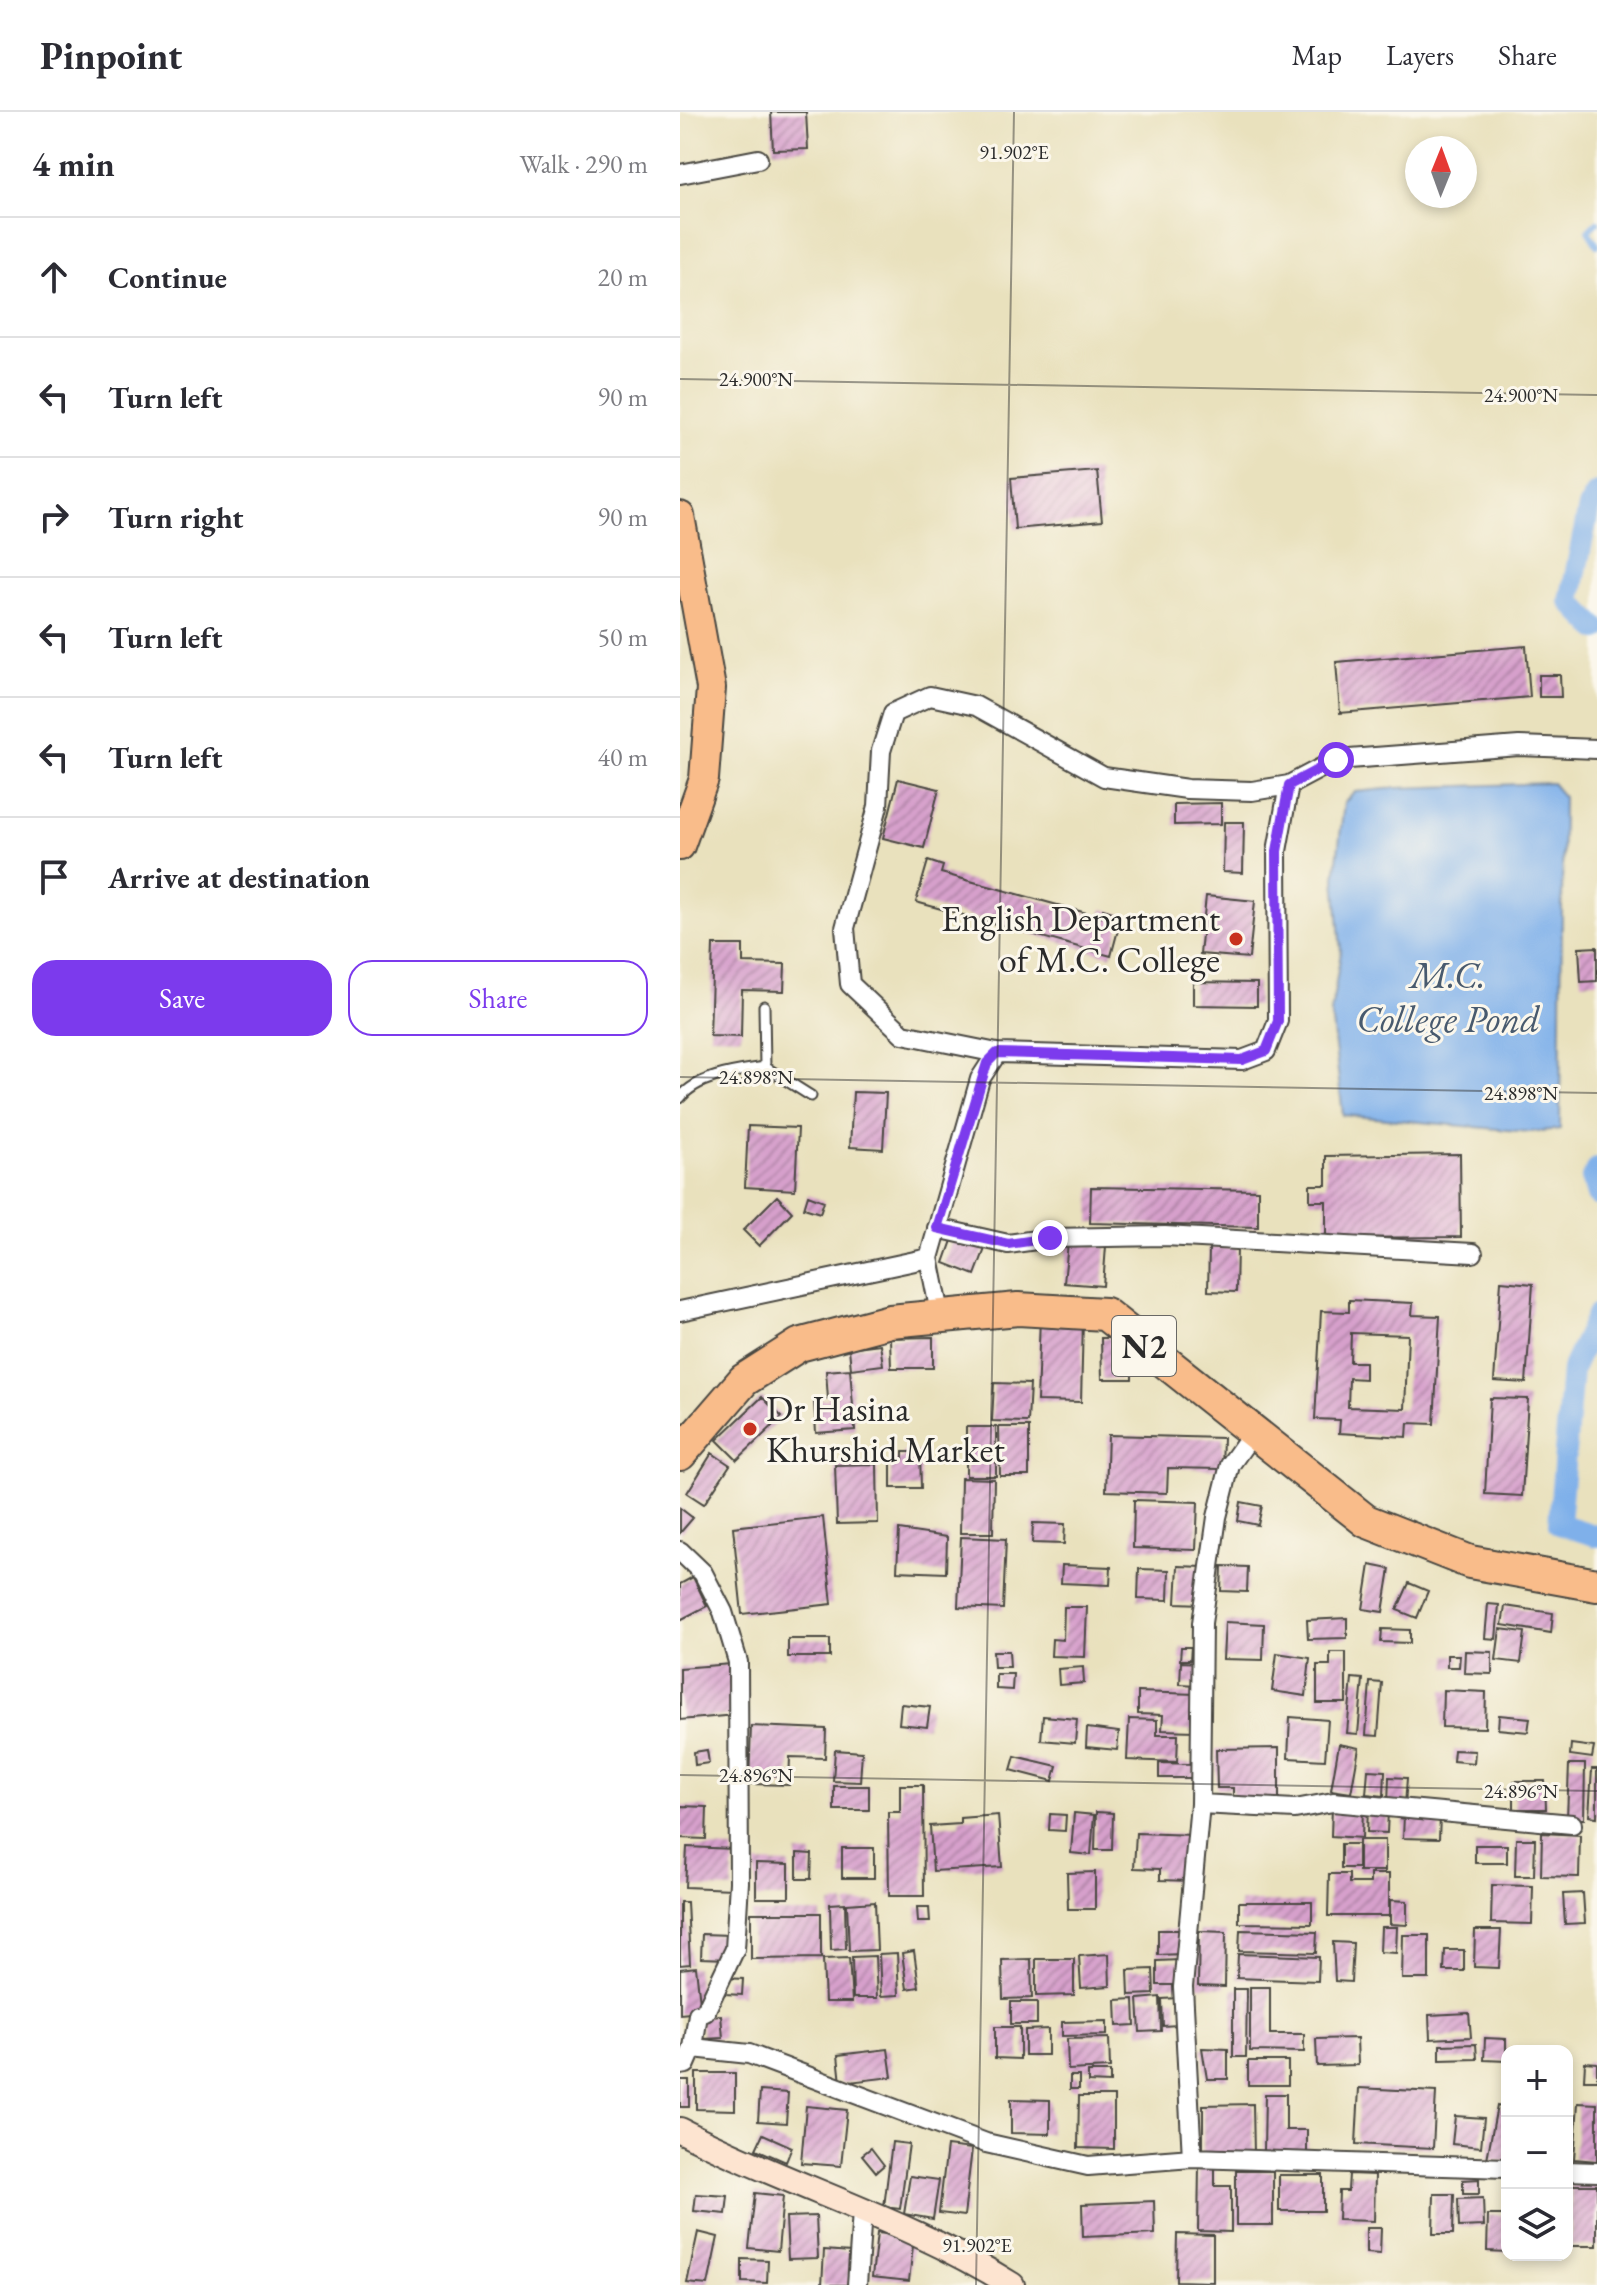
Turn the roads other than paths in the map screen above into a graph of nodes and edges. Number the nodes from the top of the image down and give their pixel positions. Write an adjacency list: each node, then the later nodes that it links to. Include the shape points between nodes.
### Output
1 (758, 159): 2 (street)
2 (680, 174)
3 (680, 516): 6 (main road, via 711,688 704,779)
4 (1597, 749): 5 (street, via 1519,746 1336,760)
5 (1289, 785): 8 (street, via 1277,851 1278,1021 1266,1051 1242,1060); 8 (street, via 1252,791 1150,786 1104,777 976,706 930,696 893,713 881,751 878,806 845,928 850,984 903,1034)
6 (680, 846)
7 (764, 1006): 9 (lane)
8 (997, 1053): 12 (street, via 980,1079)
9 (765, 1067): 10 (lane); 11 (lane, via 727,1073 686,1090)
10 (811, 1096)
11 (680, 1098)
12 (937, 1228): 13 (street, via 1008,1244 1165,1236); 14 (street)
13 (1473, 1253)
14 (929, 1258): 15 (street); 16 (street)
15 (680, 1311)
16 (941, 1318): 17 (highway, N2, via 1018,1309 1105,1314); 18 (highway, N2, via 890,1321 799,1345 744,1380)
17 (1252, 1434): 20 (highway, N2, via 1366,1521 1470,1562); 21 (street, via 1230,1465 1202,1623)
18 (680, 1454)
19 (680, 1551): 23 (street, via 703,1573 723,1612 738,1662 740,1711 735,1949 705,2012 698,2014)
20 (1597, 1585)
21 (1200, 1804): 22 (street, via 1295,1809 1333,1802); 26 (street, via 1183,1987)
22 (1572, 1824)
23 (693, 2048): 24 (street, via 686,2064); 26 (street, via 749,2054 986,2143 1088,2166)
24 (680, 2065)
25 (680, 2130): 30 (street)
26 (1192, 2158): 27 (street)
27 (1501, 2168)
28 (1573, 2171): 29 (street)
29 (1597, 2172)
30 (862, 2211): 31 (street); 32 (street, via 962,2253)
31 (857, 2285)
32 (1012, 2285)

